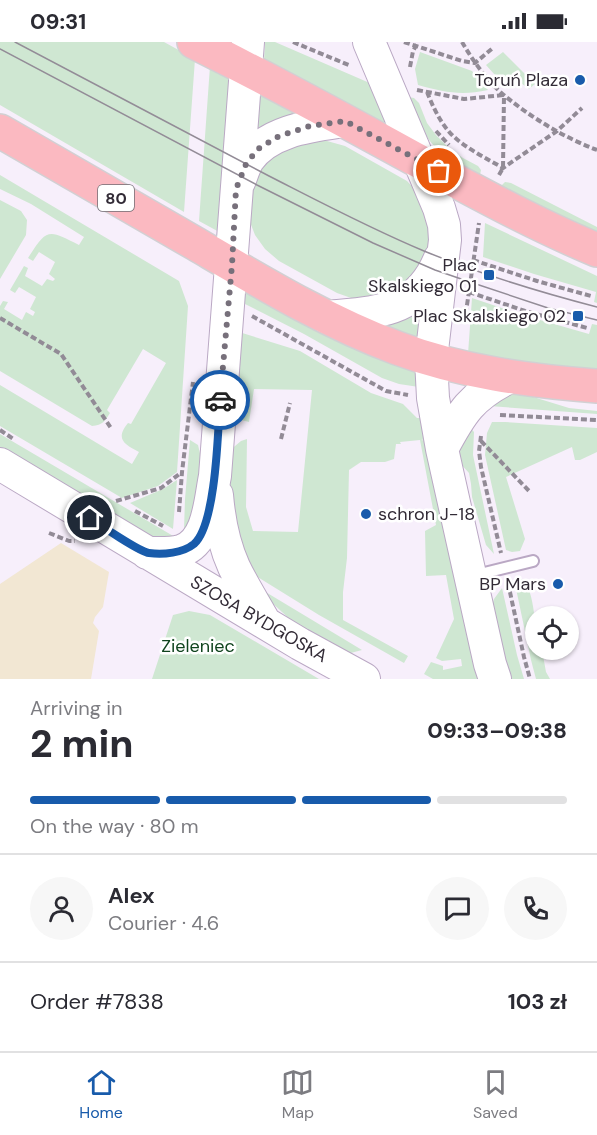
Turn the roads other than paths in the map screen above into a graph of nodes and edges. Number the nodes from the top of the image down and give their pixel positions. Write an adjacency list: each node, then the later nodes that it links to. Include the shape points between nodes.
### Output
1 (194, 42): 2 (main road)
2 (247, 55): 4 (main road); 7 (street)
3 (363, 56): 6 (street)
4 (345, 121): 6 (main road); 7 (street, via 310,126 279,136 258,149 246,164)
5 (0, 131): 10 (main road, 80)
6 (420, 161): 8 (street, via 439,208); 9 (main road)
7 (236, 189): 10 (street)
8 (446, 240): 11 (street, via 435,270 417,295 392,309); 12 (street)
9 (597, 250)
10 (232, 265): 11 (main road, 80); 17 (street)
11 (327, 317): 12 (main road, 80)
12 (431, 359): 13 (main road, 80); 15 (street)
13 (510, 377): 14 (main road, 80); 15 (street, via 467,407)
14 (597, 386)
15 (442, 449): 20 (street)
16 (0, 464): 18 (street, SZOSA BYDGOSKA)
17 (215, 476): 18 (street, via 205,525 194,543 183,550); 21 (street, via 227,546)
18 (147, 553): 21 (street, SZOSA BYDGOSKA)
19 (532, 561): 20 (lane)
20 (471, 576): 22 (street)
21 (264, 622): 23 (street, SZOSA BYDGOSKA)
22 (491, 674)
23 (364, 679)

